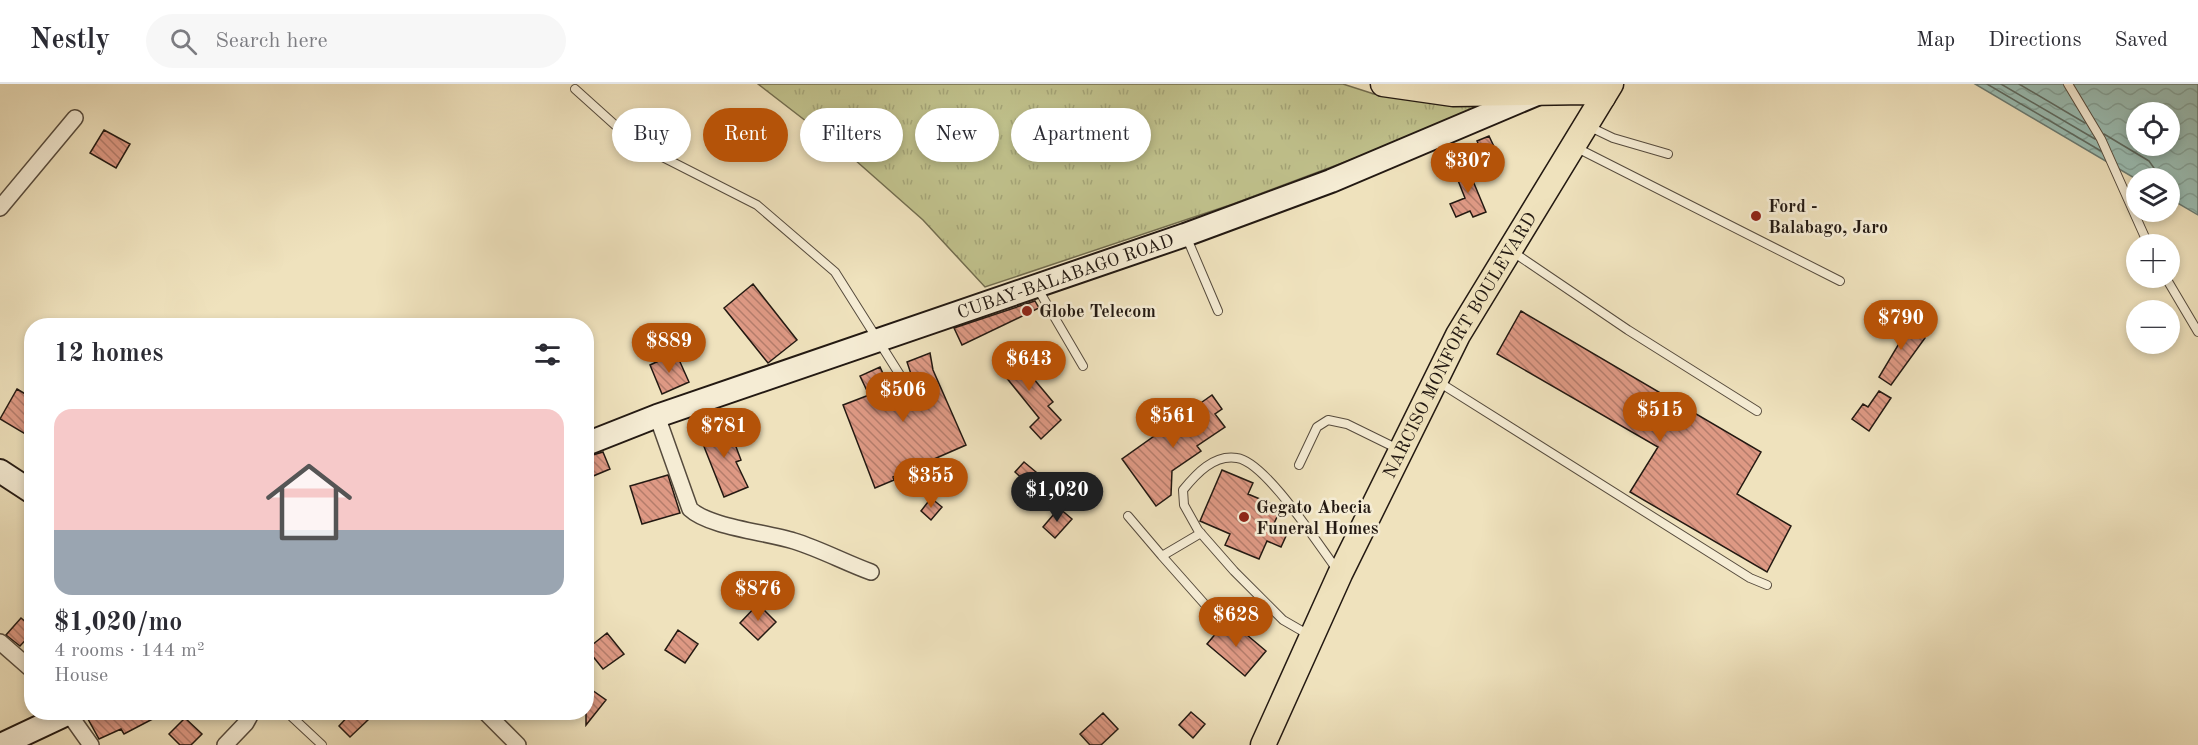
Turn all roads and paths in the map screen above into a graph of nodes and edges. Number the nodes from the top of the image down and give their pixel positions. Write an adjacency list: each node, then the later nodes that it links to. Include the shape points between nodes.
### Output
1 (1383, 84): 5 (main road, via 1453,94)
2 (2068, 84): 11 (lane, via 2101,139)
3 (575, 89): 19 (lane, via 635,142 757,205 835,272)
4 (1607, 91): 5 (main road); 7 (main road, NARCISO MONFORT BOULEVARD)
5 (1539, 93): 12 (main road, CUBAY-BALABAGO ROAD, via 1331,181)
6 (75, 118): 10 (street)
7 (1585, 125): 8 (main road, NARCISO MONFORT BOULEVARD); 9 (lane, via 1613,138)
8 (1573, 146): 13 (main road, NARCISO MONFORT BOULEVARD); 14 (lane)
9 (1668, 154)
10 (0, 208)
11 (2144, 234)
12 (1185, 235): 15 (main road, CUBAY-BALABAGO ROAD); 17 (lane)
13 (1509, 250): 21 (main road, NARCISO MONFORT BOULEVARD, via 1458,335); 23 (lane)
14 (1840, 281)
15 (1036, 285): 19 (main road, CUBAY-BALABAGO ROAD); 20 (lane)
16 (2172, 288): 18 (lane)
17 (1218, 311)
18 (2198, 332)
19 (878, 340): 22 (lane); 24 (main road, CUBAY-BALABAGO ROAD)
20 (1083, 366)
21 (1436, 381): 26 (main road, NARCISO MONFORT BOULEVARD); 35 (lane)
22 (905, 383)
23 (1757, 411)
24 (657, 416): 25 (main road, CUBAY-BALABAGO ROAD); 33 (street, via 690,509 699,518 798,542)
25 (594, 441)
26 (1402, 451): 27 (lane, via 1347,424 1328,420 1317,428); 34 (main road, NARCISO MONFORT BOULEVARD)
27 (1299, 465)
28 (0, 471): 29 (main road)
29 (24, 487)
30 (1128, 516): 32 (lane)
31 (1201, 533): 32 (lane); 34 (lane, via 1184,505 1183,490 1212,462 1238,458 1275,486); 37 (lane, via 1283,620)
32 (1162, 556): 36 (lane)
33 (872, 572)
34 (1340, 574): 37 (main road, NARCISO MONFORT BOULEVARD)
35 (1767, 585)
36 (1209, 609)
37 (1313, 637): 50 (main road, NARCISO MONFORT BOULEVARD)
38 (0, 642): 39 (street)
39 (24, 663)
40 (55, 720): 45 (main road)
41 (75, 720): 46 (street)
42 (248, 720): 47 (street)
43 (295, 720): 48 (lane)
44 (493, 720): 49 (street)
45 (1, 745)
46 (91, 745)
47 (225, 745)
48 (322, 745)
49 (518, 745)
50 (1263, 745)

